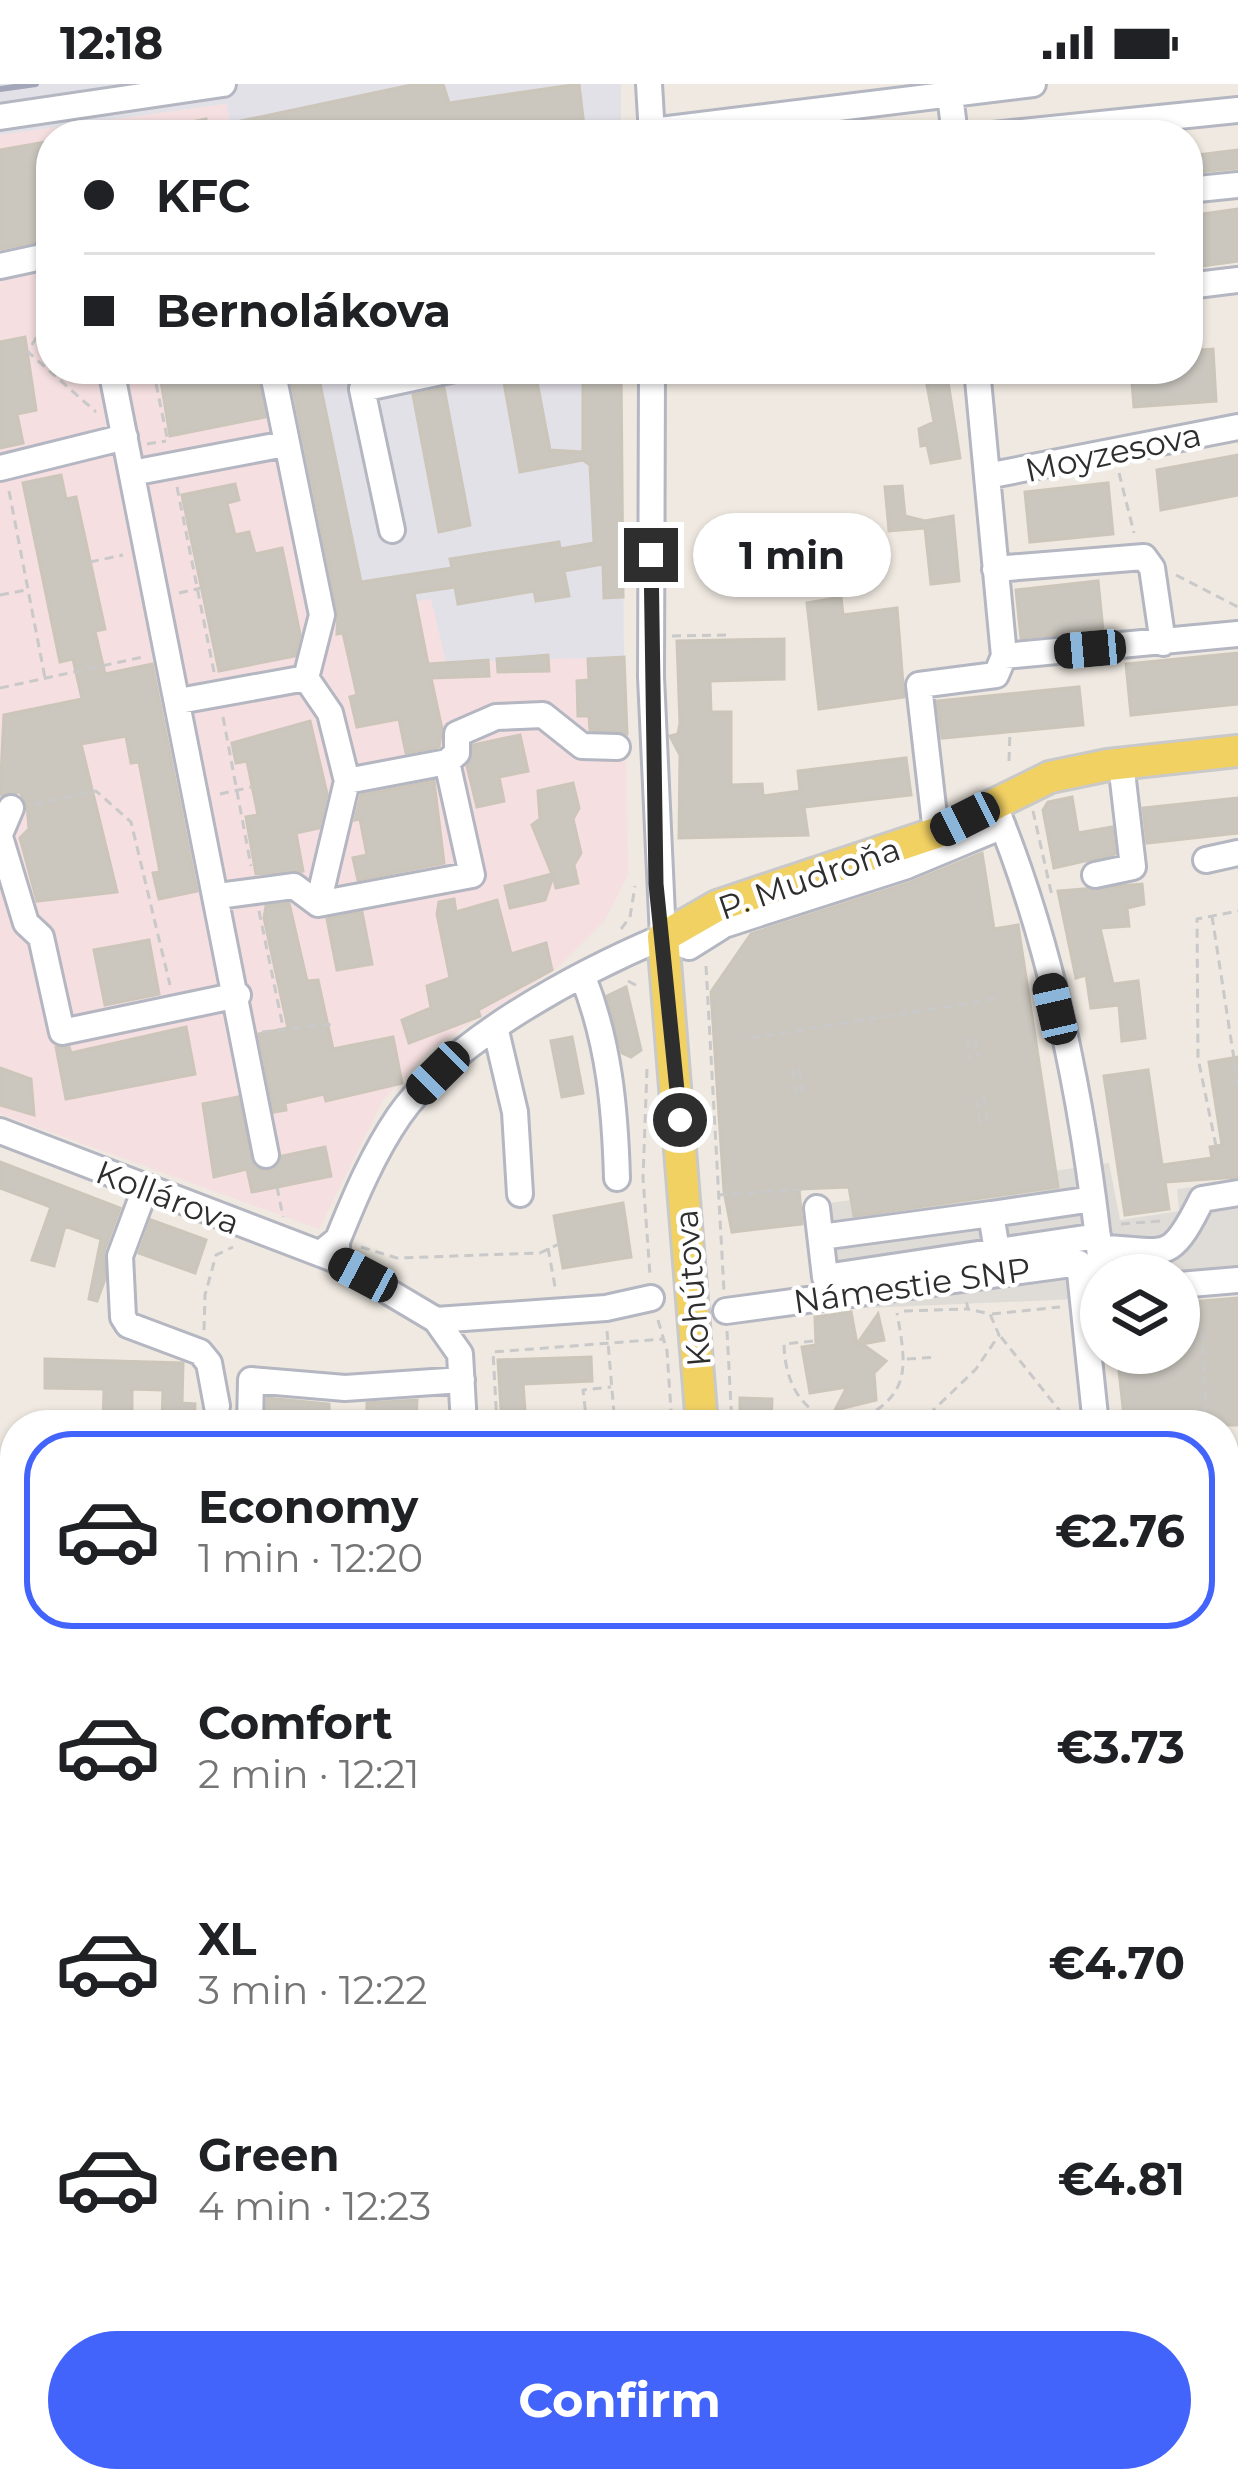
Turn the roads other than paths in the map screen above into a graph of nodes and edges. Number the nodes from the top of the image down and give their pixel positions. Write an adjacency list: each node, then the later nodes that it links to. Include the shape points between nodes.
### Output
1 (223, 84): 5 (street)
2 (650, 84): 9 (street)
3 (1033, 84): 4 (street)
4 (950, 95): 10 (street); 11 (street)
5 (60, 108): 7 (street); 8 (street)
6 (1238, 110): 12 (street)
7 (0, 117)
8 (62, 120)
9 (651, 120)
10 (754, 120)
11 (953, 120)
12 (1140, 120)
13 (1238, 185): 14 (street)
14 (1203, 188)
15 (36, 258): 16 (street)
16 (0, 266)
17 (1238, 280): 18 (street)
18 (1203, 284)
19 (116, 384): 25 (street)
20 (275, 384): 26 (street)
21 (385, 384): 30 (street, via 362,389)
22 (652, 384): 51 (street, via 651,654)
23 (978, 384): 29 (street, Moyzesova)
24 (1238, 427): 29 (street, Moyzesova)
25 (136, 440): 27 (street); 28 (street)
26 (285, 444): 28 (street, via 170,453); 35 (street, via 322,615)
27 (2, 467)
28 (132, 473): 36 (street)
29 (987, 476): 31 (street, Moyzesova)
30 (392, 530)
31 (995, 569): 33 (street, via 1148,562); 34 (street, Moyzesova)
32 (1238, 634): 33 (street)
33 (1163, 643): 34 (street)
34 (1000, 665): 44 (street, via 920,685)
35 (306, 678): 36 (street); 41 (street, via 330,713)
36 (179, 701): 49 (street)
37 (617, 747): 39 (street, via 582,746 543,715 496,717 457,734 457,753)
38 (1238, 751): 40 (main road, P. Mudroňa)
39 (447, 762): 41 (street); 50 (street, via 472,875)
40 (1121, 763): 43 (main road, P. Mudroňa, via 1050,777); 48 (street, via 1133,867)
41 (347, 781): 50 (street)
42 (11, 808): 45 (street)
43 (1002, 826): 44 (main road, P. Mudroňa); 51 (street, P. Mudroňa, via 724,925 689,947); 61 (street, via 1035,921)
44 (936, 833): 51 (main road, P. Mudroňa, via 717,906)
45 (0, 835): 53 (street, via 26,923 41,937 62,1031)
46 (1238, 853): 47 (street)
47 (1206, 860)
48 (1095, 875)
49 (218, 896): 50 (street, via 294,886); 53 (street)
50 (318, 904)
51 (663, 937): 52 (street); 83 (main road, Kohútova)
52 (583, 977): 54 (street); 57 (street, via 615,1104)
53 (238, 995): 56 (street)
54 (496, 1031): 60 (street, via 515,1112); 66 (street, via 438,1073 401,1113)
55 (0, 1132): 58 (street, Kollárova)
56 (266, 1155)
57 (617, 1178)
58 (145, 1189): 66 (street, Kollárova); 80 (street, via 120,1256 123,1317 200,1352)
59 (1238, 1193): 64 (street, via 1202,1199)
60 (520, 1194)
61 (1093, 1199): 63 (street); 68 (street)
62 (817, 1208): 65 (street)
63 (991, 1214): 65 (street); 67 (street)
64 (1179, 1228): 69 (street); 70 (street)
65 (821, 1237): 67 (street, via 825,1277)
66 (339, 1250): 77 (street, Kollárova)
67 (997, 1251): 71 (street)
68 (1094, 1254)
69 (1147, 1254)
70 (1182, 1254)
71 (1080, 1255)
72 (1080, 1258): 76 (street, Námestie SNP)
73 (1238, 1280): 74 (street)
74 (1200, 1283)
75 (651, 1298): 77 (street)
76 (726, 1311)
77 (436, 1320): 79 (street, via 460,1354)
78 (1084, 1374): 84 (street, Námestie SNP)
79 (462, 1380): 81 (street, via 345,1388 251,1380); 82 (street)
80 (217, 1406)
81 (250, 1410)
82 (463, 1410)
83 (701, 1410)
84 (1084, 1410)

